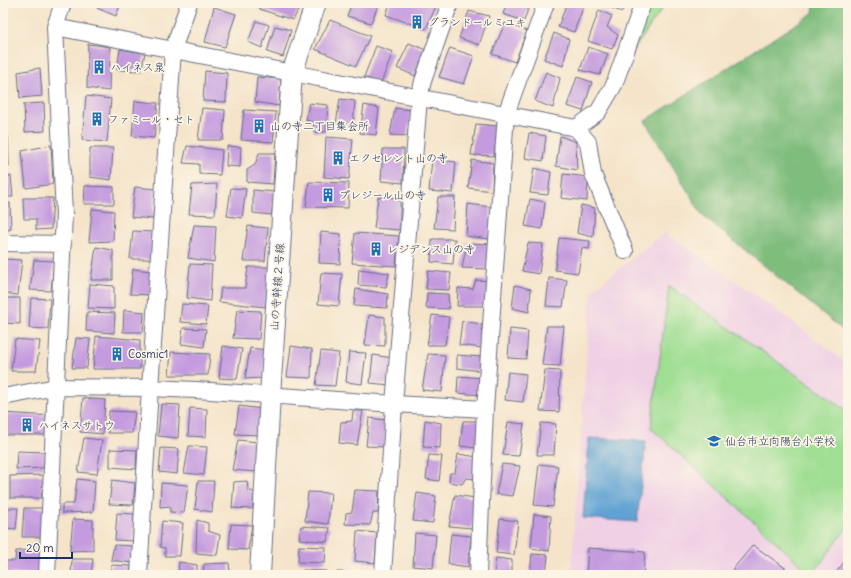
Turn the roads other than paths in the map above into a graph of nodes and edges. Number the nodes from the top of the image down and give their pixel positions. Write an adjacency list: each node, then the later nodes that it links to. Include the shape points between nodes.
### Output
1 (63, 3): 7 (street)
2 (190, 3): 8 (street)
3 (316, 3): 9 (street, 山の寺幹線２号線)
4 (450, 3): 10 (street)
5 (546, 3): 11 (street)
6 (643, 3): 12 (street, via 614,85 598,112)
7 (55, 27): 8 (street); 14 (street, via 64,214)
8 (173, 50): 9 (street); 17 (street)
9 (292, 73): 10 (street); 18 (street, 山の寺幹線２号線)
10 (419, 98): 11 (street); 20 (street)
11 (506, 114): 12 (street); 21 (street)
12 (576, 128): 15 (street, via 588,142 593,174)
13 (3, 243): 14 (street)
14 (63, 244): 16 (street)
15 (625, 251)
16 (56, 386): 17 (street); 19 (street); 22 (street)
17 (150, 388): 18 (street); 23 (street)
18 (270, 395): 20 (street); 24 (street, 山の寺幹線２号線)
19 (3, 397)
20 (394, 404): 21 (street); 25 (street)
21 (485, 409): 26 (street)
22 (47, 575)
23 (139, 575)
24 (260, 575)
25 (383, 575)
26 (478, 575)

